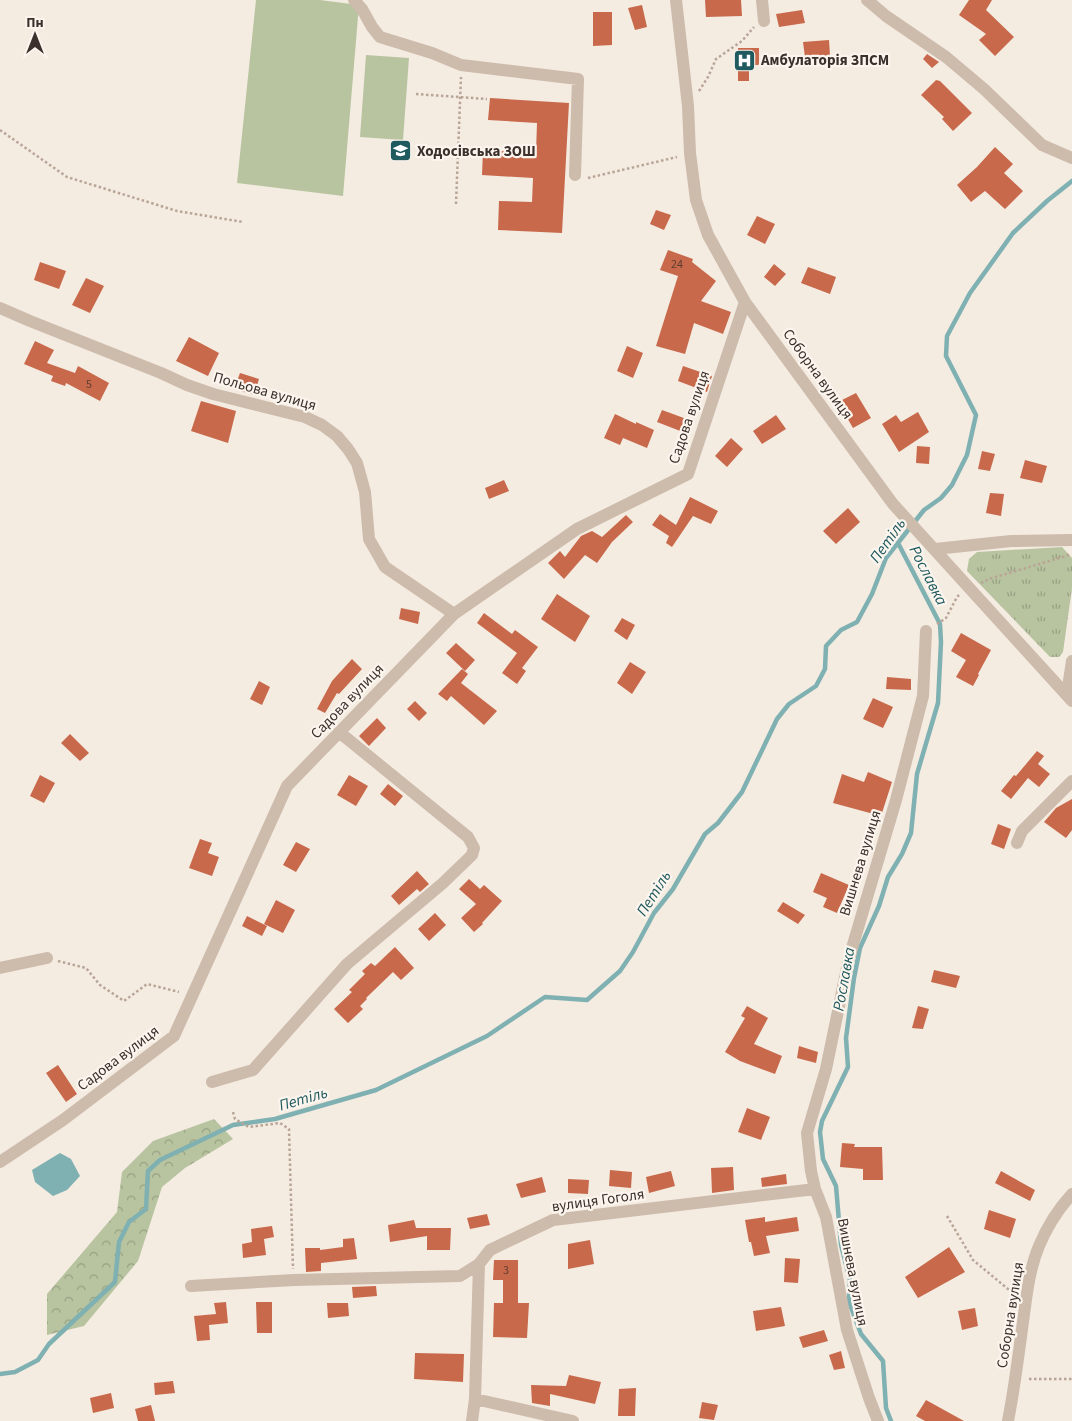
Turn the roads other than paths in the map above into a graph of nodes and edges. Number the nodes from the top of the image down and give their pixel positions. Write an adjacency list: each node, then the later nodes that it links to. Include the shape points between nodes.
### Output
1 (354, 0): 7 (street, via 380,37 461,65 578,79)
2 (676, 0): 8 (street, Соборна вулиця, via 696,200 708,235)
3 (762, 0): 5 (street)
4 (867, 0): 6 (street, via 946,56 1042,145)
5 (764, 21)
6 (1072, 158)
7 (575, 175)
8 (746, 302): 11 (street, Соборна вулиця, via 892,504); 12 (street, Садова вулиця, via 688,474 577,528)
9 (0, 308): 12 (street, Польова вулиця, via 187,385 305,416 322,425 342,442 357,463 366,492 369,539 384,567)
10 (1072, 540): 11 (street)
11 (931, 546): 15 (street, Соборна вулиця)
12 (454, 614): 16 (street, Садова вулиця)
13 (926, 631): 23 (street, Вишнева вулиця, via 923,696 896,800 848,958 826,1069 807,1133)
14 (1072, 661): 15 (street)
15 (1069, 698)
16 (339, 732): 21 (street, via 468,837 474,848 472,855 347,964 253,1070); 22 (street, Садова вулиця, via 287,786 174,1036 63,1120)
17 (1072, 781): 18 (street, via 1022,831)
18 (1017, 844)
19 (47, 958): 20 (street)
20 (0, 968)
21 (212, 1082)
22 (0, 1162)
23 (815, 1189): 25 (street, вулиця Гоголя, via 553,1220 490,1250); 30 (street, Вишнева вулиця, via 826,1217 847,1330)
24 (1072, 1194): 31 (street, Соборна вулиця, via 1054,1217 1032,1266)
25 (479, 1264): 26 (street, вулиця Гоголя, via 460,1276); 27 (street)
26 (191, 1286)
27 (475, 1399): 28 (street); 29 (street)
28 (472, 1421)
29 (573, 1421)
30 (878, 1421)
31 (1008, 1421)

